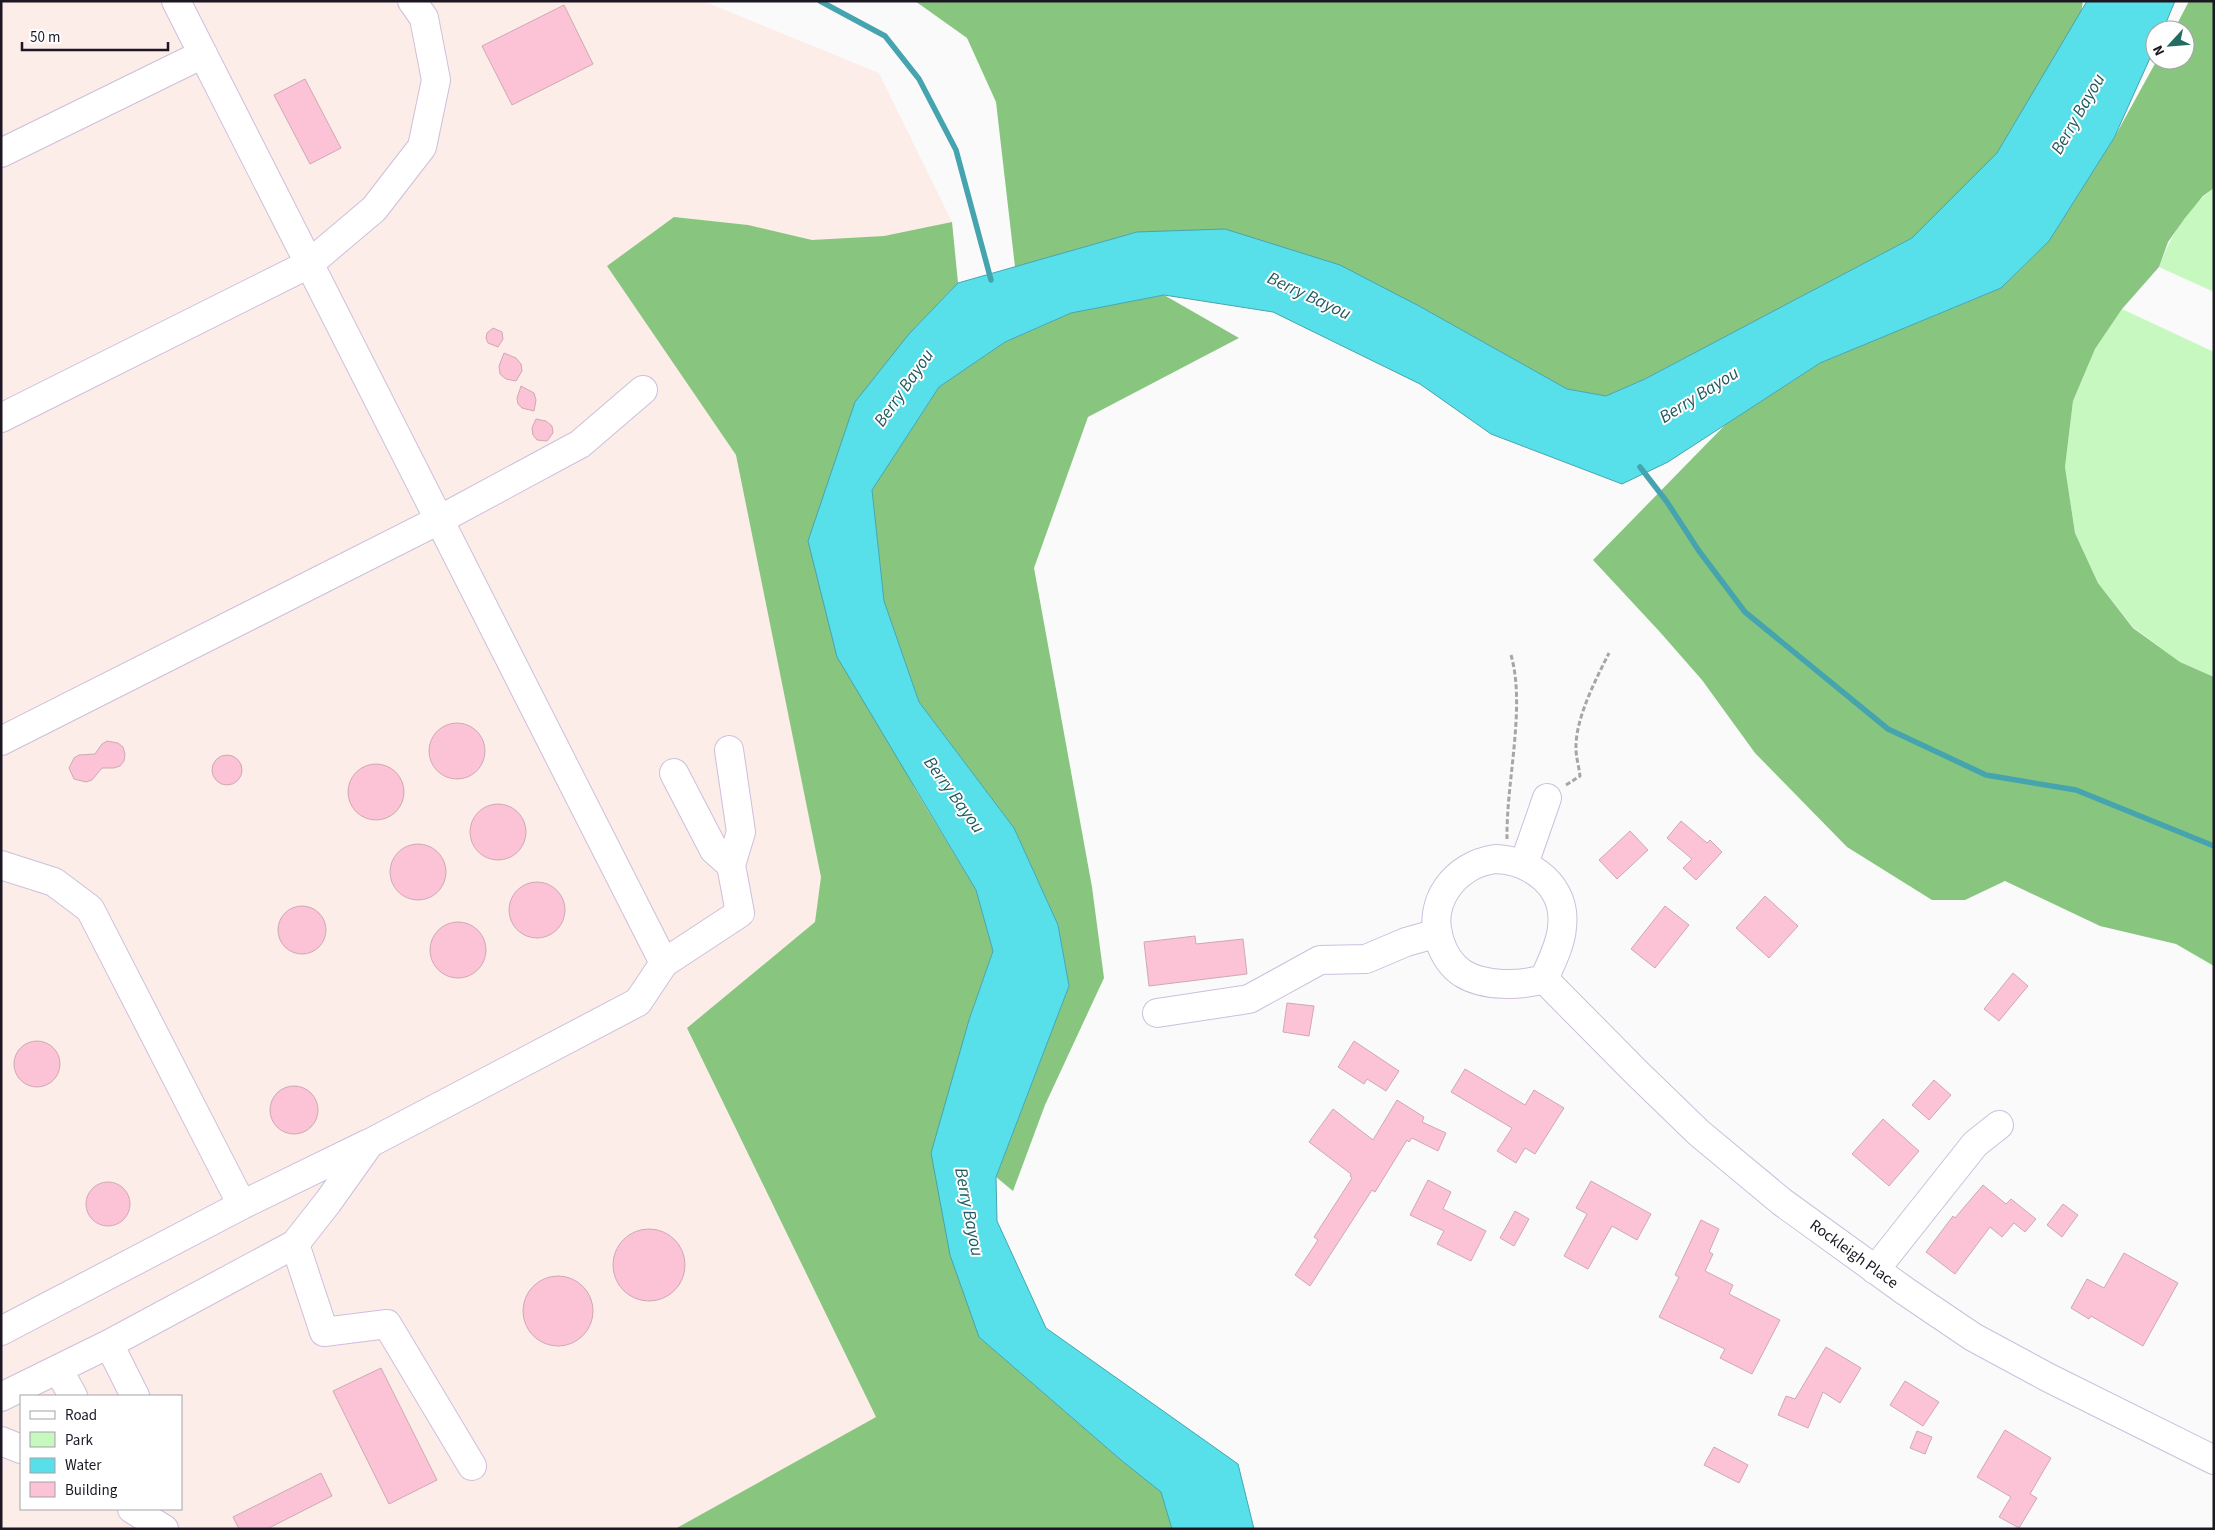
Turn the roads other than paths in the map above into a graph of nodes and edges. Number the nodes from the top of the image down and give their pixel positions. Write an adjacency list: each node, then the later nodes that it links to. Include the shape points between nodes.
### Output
1 (176, 1): 3 (street)
2 (412, 1): 5 (street, via 424,18 436,80 422,147 374,209)
3 (203, 54): 4 (street); 5 (street)
4 (1, 153)
5 (309, 264): 7 (street); 8 (street)
6 (643, 390): 8 (street, via 580,444)
7 (1, 418)
8 (439, 520): 9 (street); 17 (street)
9 (1, 740)
10 (730, 750): 15 (street, via 741,832)
11 (674, 773): 15 (street, via 714,850)
12 (1547, 798): 13 (street)
13 (1516, 862): 16 (street, via 1483,861 1460,873 1450,883 1438,908); 18 (street, via 1540,874 1549,883 1556,893 1563,917 1562,929)
14 (1, 865): 22 (street, via 54,882 90,909)
15 (730, 865): 17 (street, via 740,912)
16 (1438, 933): 18 (street, via 1451,962 1470,977 1513,983); 19 (street, via 1366,958 1320,960 1249,999)
17 (664, 963): 21 (street, via 638,1002)
18 (1544, 979): 24 (street, Rockleigh Place, via 1699,1133 1782,1202)
19 (1157, 1013)
20 (2000, 1126): 24 (street, via 1975,1144)
21 (370, 1143): 22 (street); 23 (street)
22 (242, 1205): 25 (street)
23 (295, 1244): 26 (street); 34 (street, via 324,1332 387,1324)
24 (1875, 1270): 33 (street, Rockleigh Place, via 1973,1337)
25 (1, 1331)
26 (109, 1344): 27 (street); 29 (street)
27 (58, 1368): 28 (street); 30 (street)
28 (72, 1395)
29 (134, 1395)
30 (1, 1397)
31 (1, 1441): 32 (street)
32 (20, 1449)
33 (2214, 1460)
34 (472, 1466)
35 (134, 1510): 36 (street)
36 (164, 1529)

